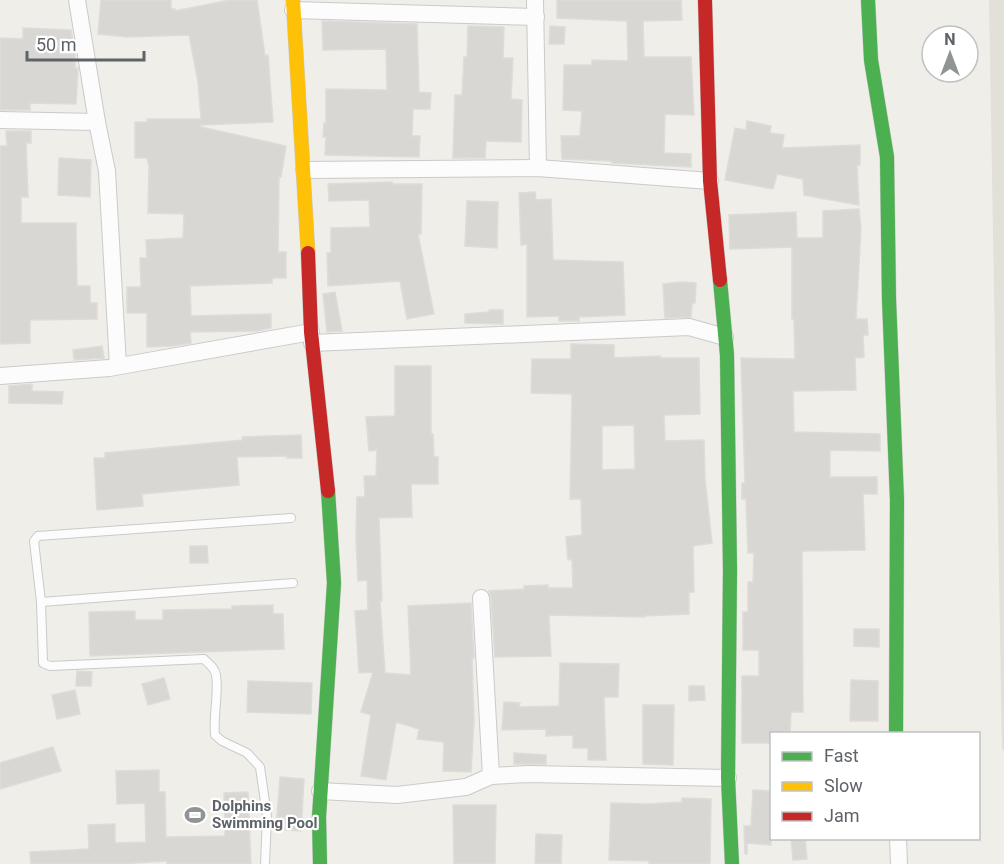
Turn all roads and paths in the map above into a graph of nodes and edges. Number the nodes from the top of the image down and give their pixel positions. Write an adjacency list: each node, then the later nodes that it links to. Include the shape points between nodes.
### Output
1 (77, 0): 7 (street)
2 (705, 0): 10 (street)
3 (868, 0): 19 (street, via 871,60 887,157 897,500)
4 (293, 5): 5 (street); 9 (street)
5 (535, 8): 8 (street)
6 (0, 120): 7 (street)
7 (97, 122): 13 (street, via 107,171)
8 (538, 168): 9 (street); 10 (street)
9 (304, 170): 11 (street)
10 (710, 181): 12 (street)
11 (311, 337): 12 (street, via 689,327); 13 (street); 22 (street, via 334,583)
12 (724, 337): 21 (street, via 730,570)
13 (118, 366): 14 (street)
14 (0, 376)
15 (291, 518): 18 (lane, via 38,536 34,541)
16 (293, 583): 18 (lane)
17 (481, 598): 20 (street)
18 (41, 602): 24 (lane, via 44,663 50,666 204,659 211,665 216,673 215,735 247,753 260,767 267,816)
19 (896, 732)
20 (491, 776): 21 (street); 22 (street, via 466,786 397,795)
21 (728, 777): 26 (street)
22 (320, 791): 25 (street)
23 (898, 840): 27 (street)
24 (265, 864)
25 (320, 864)
26 (732, 864)
27 (899, 864)

